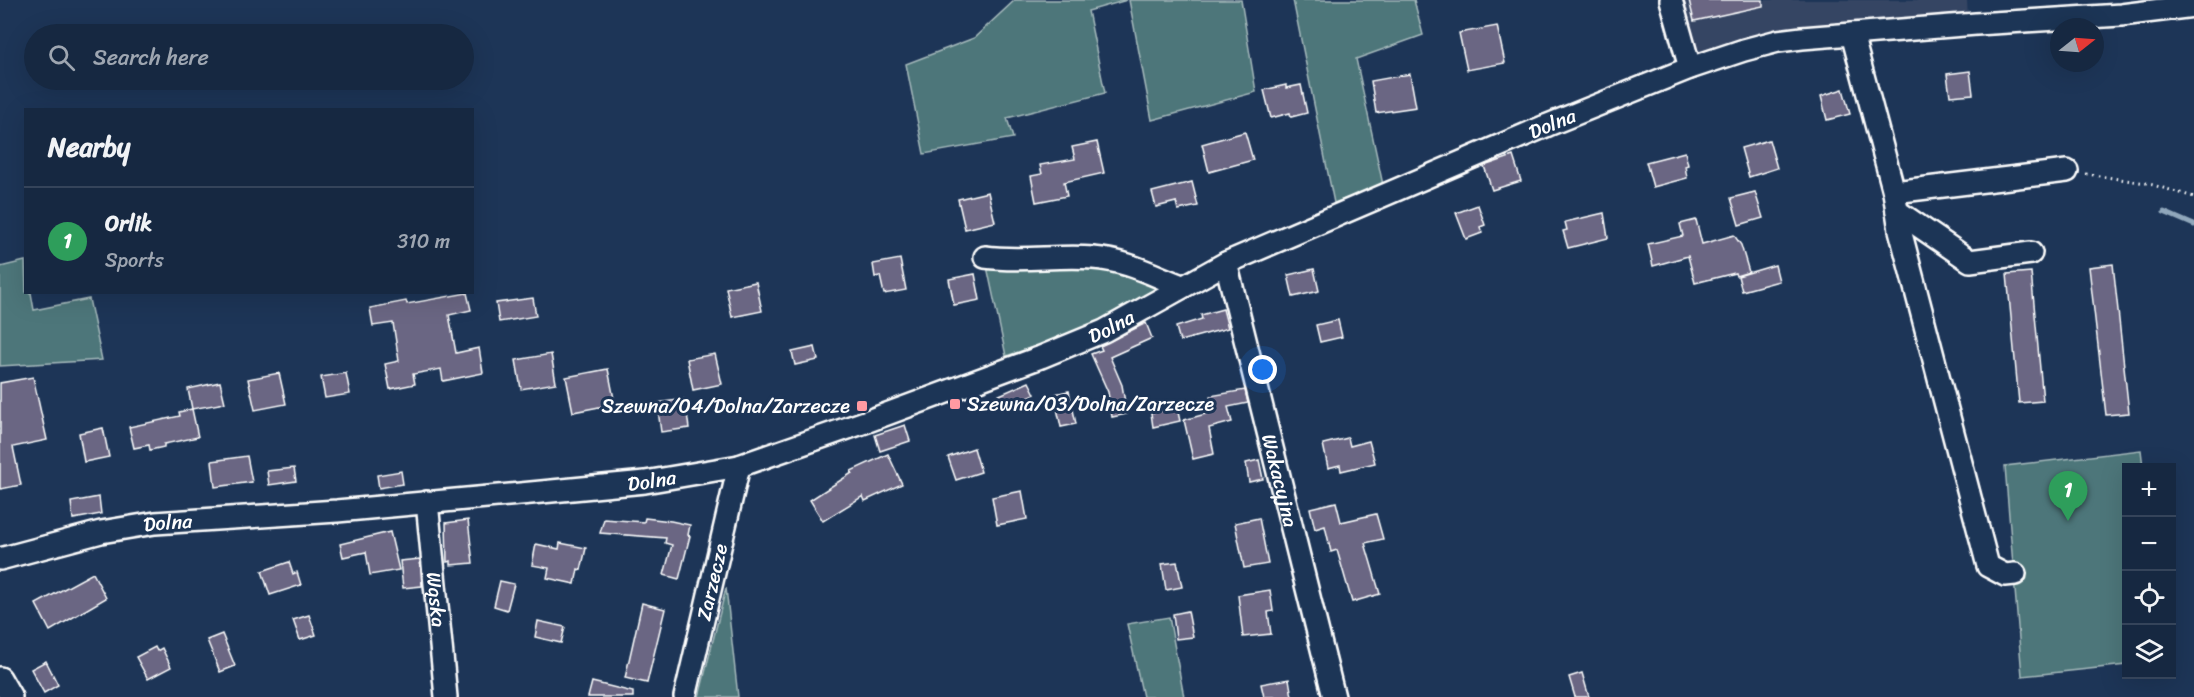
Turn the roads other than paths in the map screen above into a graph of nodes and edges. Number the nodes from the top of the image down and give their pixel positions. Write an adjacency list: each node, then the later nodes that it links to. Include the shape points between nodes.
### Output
1 (1671, 0): 4 (street)
2 (2194, 6): 3 (street, Dolna, via 2121,15)
3 (1852, 34): 4 (street, Dolna, via 1778,41); 6 (street)
4 (1690, 68): 9 (street, Dolna, via 1444,168)
5 (2067, 171): 6 (street)
6 (1896, 201): 7 (street, via 1970,261); 14 (street, via 1900,230 1988,566 2005,575)
7 (2031, 253)
8 (985, 257): 10 (street, via 1092,257 1120,261)
9 (1226, 263): 10 (street, Dolna); 19 (street, Wakacyjna)
10 (1182, 286): 11 (street, Dolna, via 1104,331)
11 (739, 466): 12 (street, Dolna, via 645,482); 18 (street, Zarzecze)
12 (427, 502): 13 (street, Dolna, via 155,523 101,532); 17 (street, Wąska)
13 (0, 559)
14 (2015, 574)
15 (0, 678): 16 (street)
16 (11, 697)
17 (446, 697)
18 (685, 697)
19 (1334, 697)

